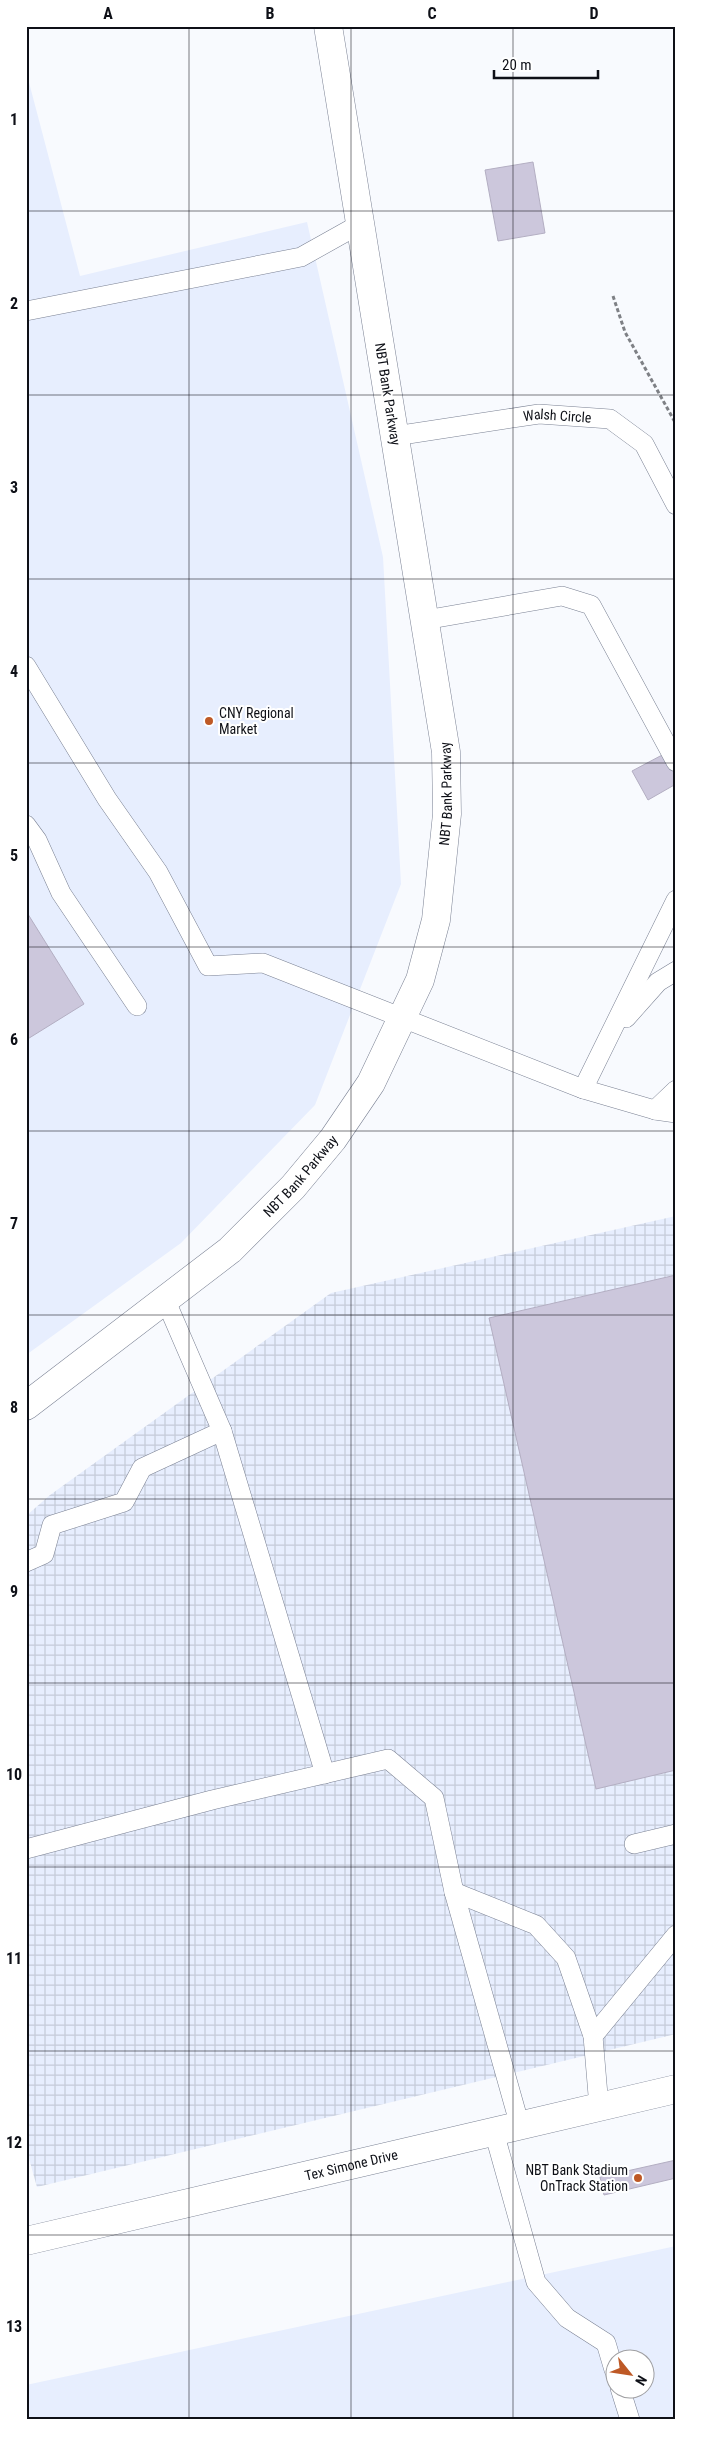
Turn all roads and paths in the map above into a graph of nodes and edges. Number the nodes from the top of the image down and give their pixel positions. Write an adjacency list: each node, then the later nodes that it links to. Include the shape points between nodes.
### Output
1 (328, 26): 2 (street, NBT Bank Parkway)
2 (360, 224): 4 (lane, via 301,257); 6 (street, NBT Bank Parkway)
3 (613, 296): 5 (path, via 625,332)
4 (26, 311)
5 (676, 424)
6 (395, 436): 7 (lane, Walsh Circle, via 539,414 610,420 644,444); 8 (street, NBT Bank Parkway)
7 (676, 505)
8 (425, 620): 10 (lane, via 562,596 591,605); 15 (street, NBT Bank Parkway, via 446,752 447,814 436,920 420,980)
9 (26, 666): 15 (lane, via 108,799 158,872 208,966 263,963)
10 (676, 762)
11 (26, 825): 14 (lane, via 37,840 60,893)
12 (676, 900): 16 (lane)
13 (676, 971): 16 (lane, via 658,982)
14 (137, 1006)
15 (402, 1018): 17 (lane); 21 (street, NBT Bank Parkway, via 371,1083 333,1139 293,1187 230,1250)
16 (612, 1034): 17 (lane)
17 (583, 1089): 19 (lane)
18 (676, 1090): 19 (lane)
19 (655, 1110): 20 (lane)
20 (676, 1112)
21 (165, 1299): 22 (street, NBT Bank Parkway); 23 (lane)
22 (26, 1406)
23 (222, 1431): 24 (lane, via 142,1468 124,1502 52,1525 44,1554); 25 (lane)
24 (26, 1562)
25 (325, 1774): 28 (lane); 29 (lane, via 388,1759 434,1798)
26 (676, 1834): 27 (lane)
27 (634, 1844)
28 (26, 1849)
29 (454, 1892): 31 (lane, via 536,1925 566,1958); 34 (lane)
30 (676, 1935): 31 (lane)
31 (593, 2036): 33 (lane)
32 (676, 2089): 33 (street, Tex Simone Drive)
33 (599, 2107): 34 (street, Tex Simone Drive)
34 (520, 2126): 35 (street, Tex Simone Drive)
35 (494, 2132): 36 (street, Tex Simone Drive); 37 (lane, via 536,2282 567,2318 606,2343)
36 (26, 2241)
37 (607, 2348)
38 (623, 2398): 39 (lane)
39 (630, 2420)

